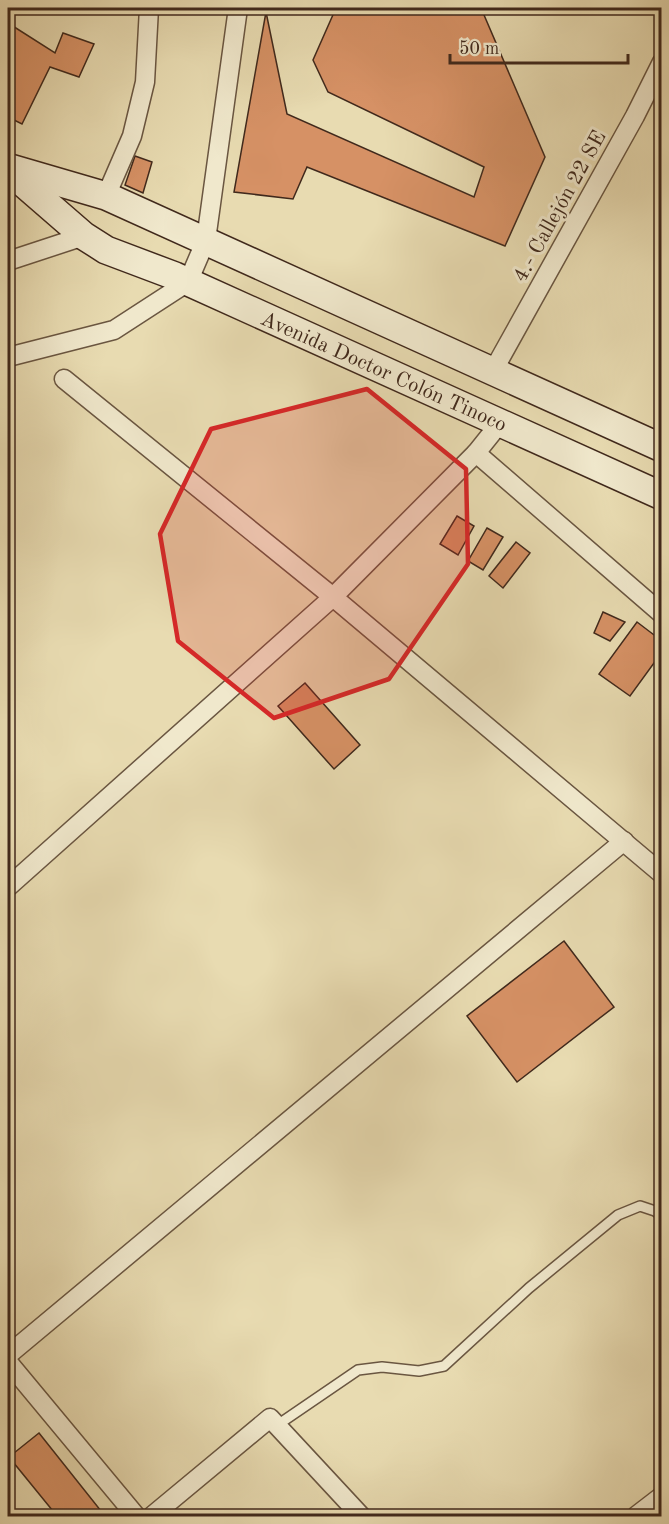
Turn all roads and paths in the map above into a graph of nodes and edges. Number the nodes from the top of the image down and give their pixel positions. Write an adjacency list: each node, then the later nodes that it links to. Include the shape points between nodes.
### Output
1 (149, 8): 5 (street, via 145,82)
2 (238, 8): 6 (street)
3 (662, 63): 11 (street, 4.- Callejón 22 SE)
4 (8, 168): 5 (main road); 7 (main road)
5 (113, 199): 6 (main road)
6 (198, 236): 9 (street); 11 (main road)
7 (95, 243): 8 (street); 9 (main road, Avenida Doctor Colón Tinoco)
8 (8, 261)
9 (181, 279): 10 (street, via 114,330); 13 (main road, Avenida Doctor Colón Tinoco)
10 (8, 357)
11 (493, 371): 14 (main road)
12 (64, 379): 17 (street)
13 (500, 423): 15 (street); 16 (main road, Avenida Doctor Colón Tinoco)
14 (662, 448)
15 (476, 453): 17 (street); 18 (street)
16 (662, 496)
17 (333, 597): 19 (street); 21 (street)
18 (662, 614)
19 (624, 841): 20 (street); 23 (street)
20 (662, 874)
21 (8, 887)
22 (662, 1216): 25 (lane, via 640,1206 618,1215 529,1288 444,1366 419,1371 382,1367 358,1370)
23 (8, 1355)
24 (8, 1362): 27 (street)
25 (276, 1426): 28 (street, via 270,1418); 29 (street)
26 (662, 1496): 30 (street)
27 (136, 1516)
28 (152, 1516)
29 (361, 1516)
30 (636, 1516)

